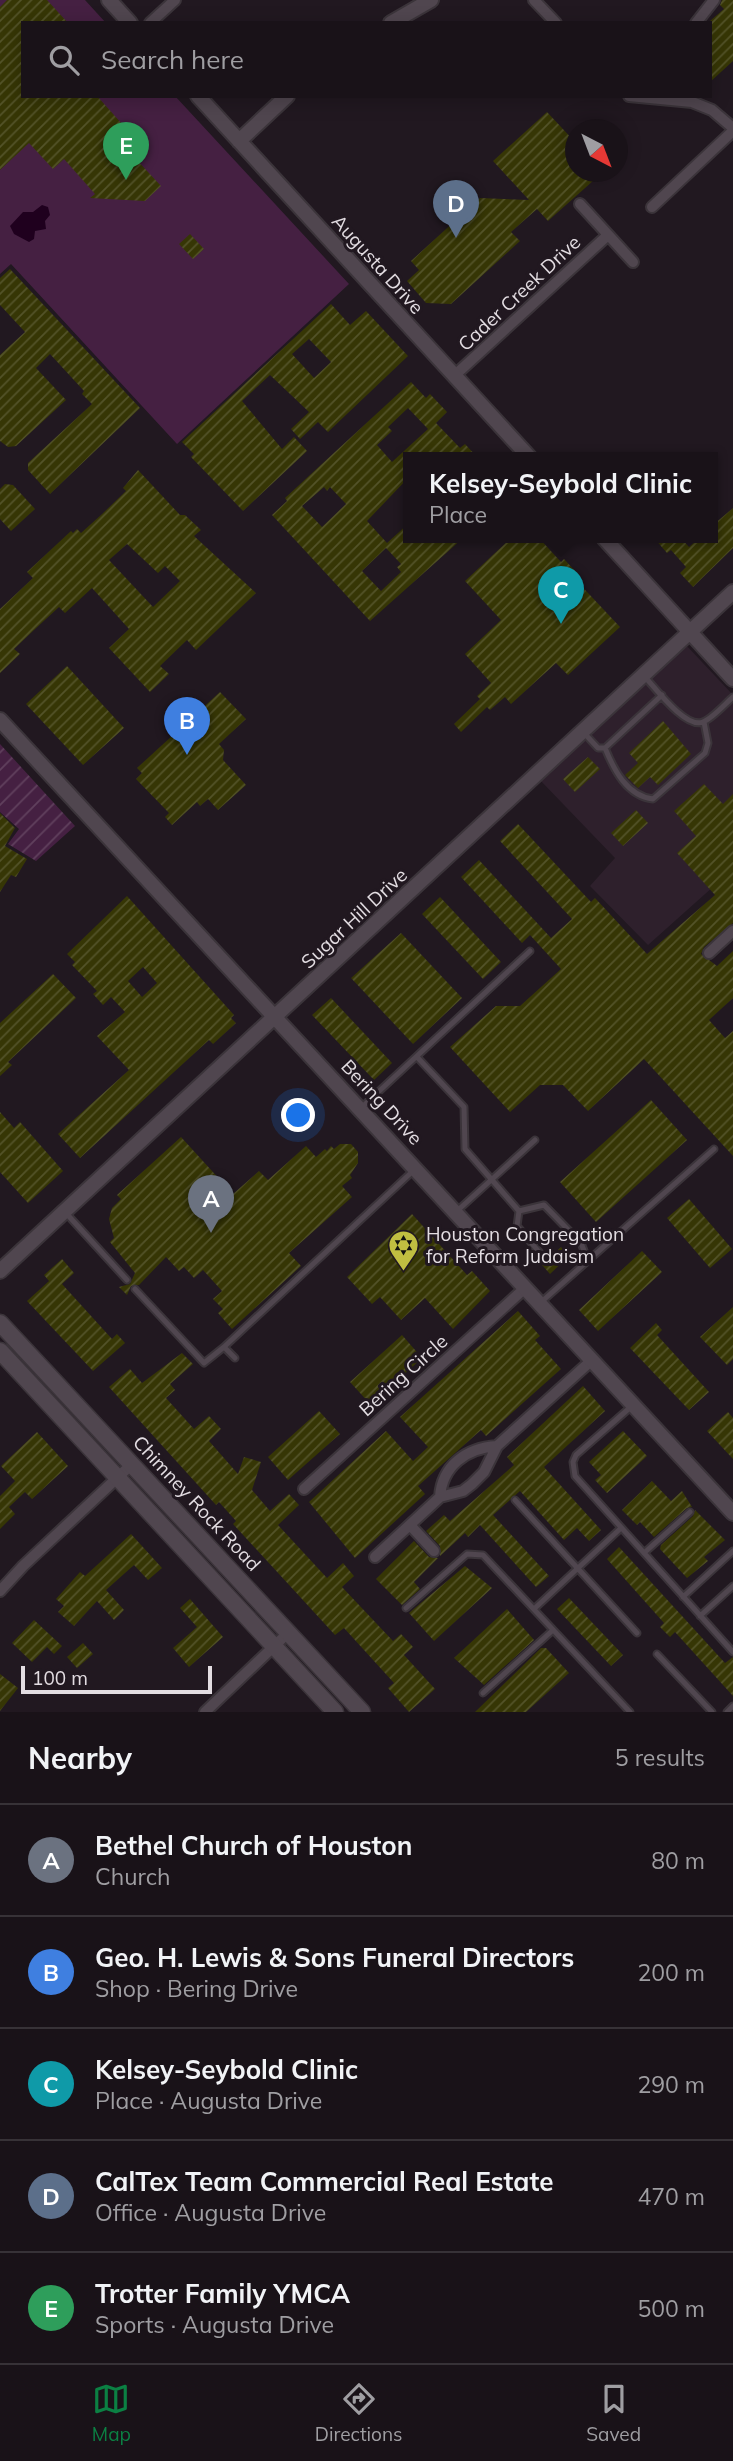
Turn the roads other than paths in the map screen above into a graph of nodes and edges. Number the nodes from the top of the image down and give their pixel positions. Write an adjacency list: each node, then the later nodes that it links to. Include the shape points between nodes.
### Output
1 (109, 0): 6 (street)
2 (175, 0): 7 (street)
3 (431, 0): 8 (street)
4 (534, 0): 9 (street)
5 (714, 0): 10 (street)
6 (128, 21)
7 (152, 21)
8 (394, 21)
9 (554, 21)
10 (698, 21)
11 (200, 98): 15 (street, Augusta Drive)
12 (285, 98): 15 (street)
13 (650, 98): 14 (street, via 692,102 712,110)
14 (733, 130): 17 (street)
15 (239, 141): 20 (street, Augusta Drive)
16 (580, 204): 18 (street, Cader Creek Drive)
17 (652, 207)
18 (608, 235): 19 (street, Cader Creek Drive); 20 (street, Cader Creek Drive)
19 (633, 262)
20 (454, 376): 21 (street, Augusta Drive)
21 (524, 452)
22 (608, 543): 24 (street)
23 (733, 592): 24 (street, Sugar Hill Drive)
24 (689, 633): 25 (street, Sugar Hill Drive); 26 (street)
25 (643, 675): 27 (lane); 31 (street, Sugar Hill Drive)
26 (733, 680)
27 (662, 695): 30 (lane, via 693,723); 32 (lane)
28 (733, 697): 30 (lane)
29 (0, 720): 36 (street, Bering Drive)
30 (704, 722): 32 (lane, via 705,752 653,799 641,798 622,781)
31 (582, 731): 32 (lane, via 598,748); 36 (street, Sugar Hill Drive)
32 (605, 748)
33 (733, 931): 35 (street)
34 (530, 951): 37 (lane)
35 (709, 953)
36 (276, 1017): 38 (street, Bering Drive); 45 (street, Sugar Hill Drive)
37 (417, 1057): 38 (lane); 42 (lane, via 464,1107 465,1149)
38 (361, 1108): 41 (street, Bering Drive)
39 (535, 1140): 42 (lane)
40 (714, 1149): 47 (lane)
41 (417, 1168): 43 (street, Bering Drive); 54 (lane)
42 (492, 1180): 43 (lane); 44 (lane)
43 (457, 1211): 50 (street, Bering Drive)
44 (519, 1211): 46 (lane, via 517,1226); 47 (lane, via 544,1205 581,1243)
45 (65, 1212): 48 (street, Sugar Hill Drive); 49 (lane)
46 (540, 1253)
47 (588, 1261): 52 (lane)
48 (0, 1272)
49 (127, 1280)
50 (525, 1288): 52 (street, Bering Drive); 62 (street, Bering Circle)
51 (135, 1289): 54 (lane, via 204,1363)
52 (539, 1304): 57 (street, Bering Drive)
53 (0, 1323): 60 (main road, Chimney Rock Road)
54 (224, 1347): 56 (lane)
55 (0, 1351): 61 (main road)
56 (235, 1358)
57 (592, 1360): 58 (street, Bering Drive); 59 (street)
58 (633, 1405): 66 (street, Bering Drive); 68 (lane, via 573,1462 580,1483)
59 (497, 1446): 63 (street, via 472,1484); 63 (street, via 474,1449 452,1466)
60 (132, 1464): 61 (street); 81 (main road, Chimney Rock Road)
61 (117, 1478): 75 (street); 83 (main road)
62 (304, 1489)
63 (440, 1497): 67 (street)
64 (515, 1500): 73 (lane)
65 (691, 1512): 71 (lane)
66 (733, 1513)
67 (410, 1525): 70 (street); 72 (street)
68 (621, 1528): 71 (lane); 73 (lane)
69 (733, 1550): 76 (lane)
70 (434, 1551)
71 (644, 1553): 76 (lane)
72 (375, 1557)
73 (577, 1568): 78 (lane); 82 (lane)
74 (733, 1586): 79 (lane)
75 (0, 1591)
76 (683, 1597): 79 (lane)
77 (406, 1608): 78 (lane, via 473,1552 483,1555)
78 (534, 1609): 80 (lane)
79 (700, 1616): 84 (lane)
80 (553, 1630): 86 (lane); 91 (lane)
81 (289, 1632): 83 (street); 90 (main road, Chimney Rock Road)
82 (637, 1633)
83 (274, 1647): 88 (street); 89 (main road)
84 (733, 1651)
85 (657, 1654): 92 (lane)
86 (483, 1693)
87 (733, 1706): 93 (lane)
88 (205, 1712)
89 (334, 1712)
90 (362, 1712)
91 (630, 1712)
92 (712, 1712)
93 (727, 1712)

